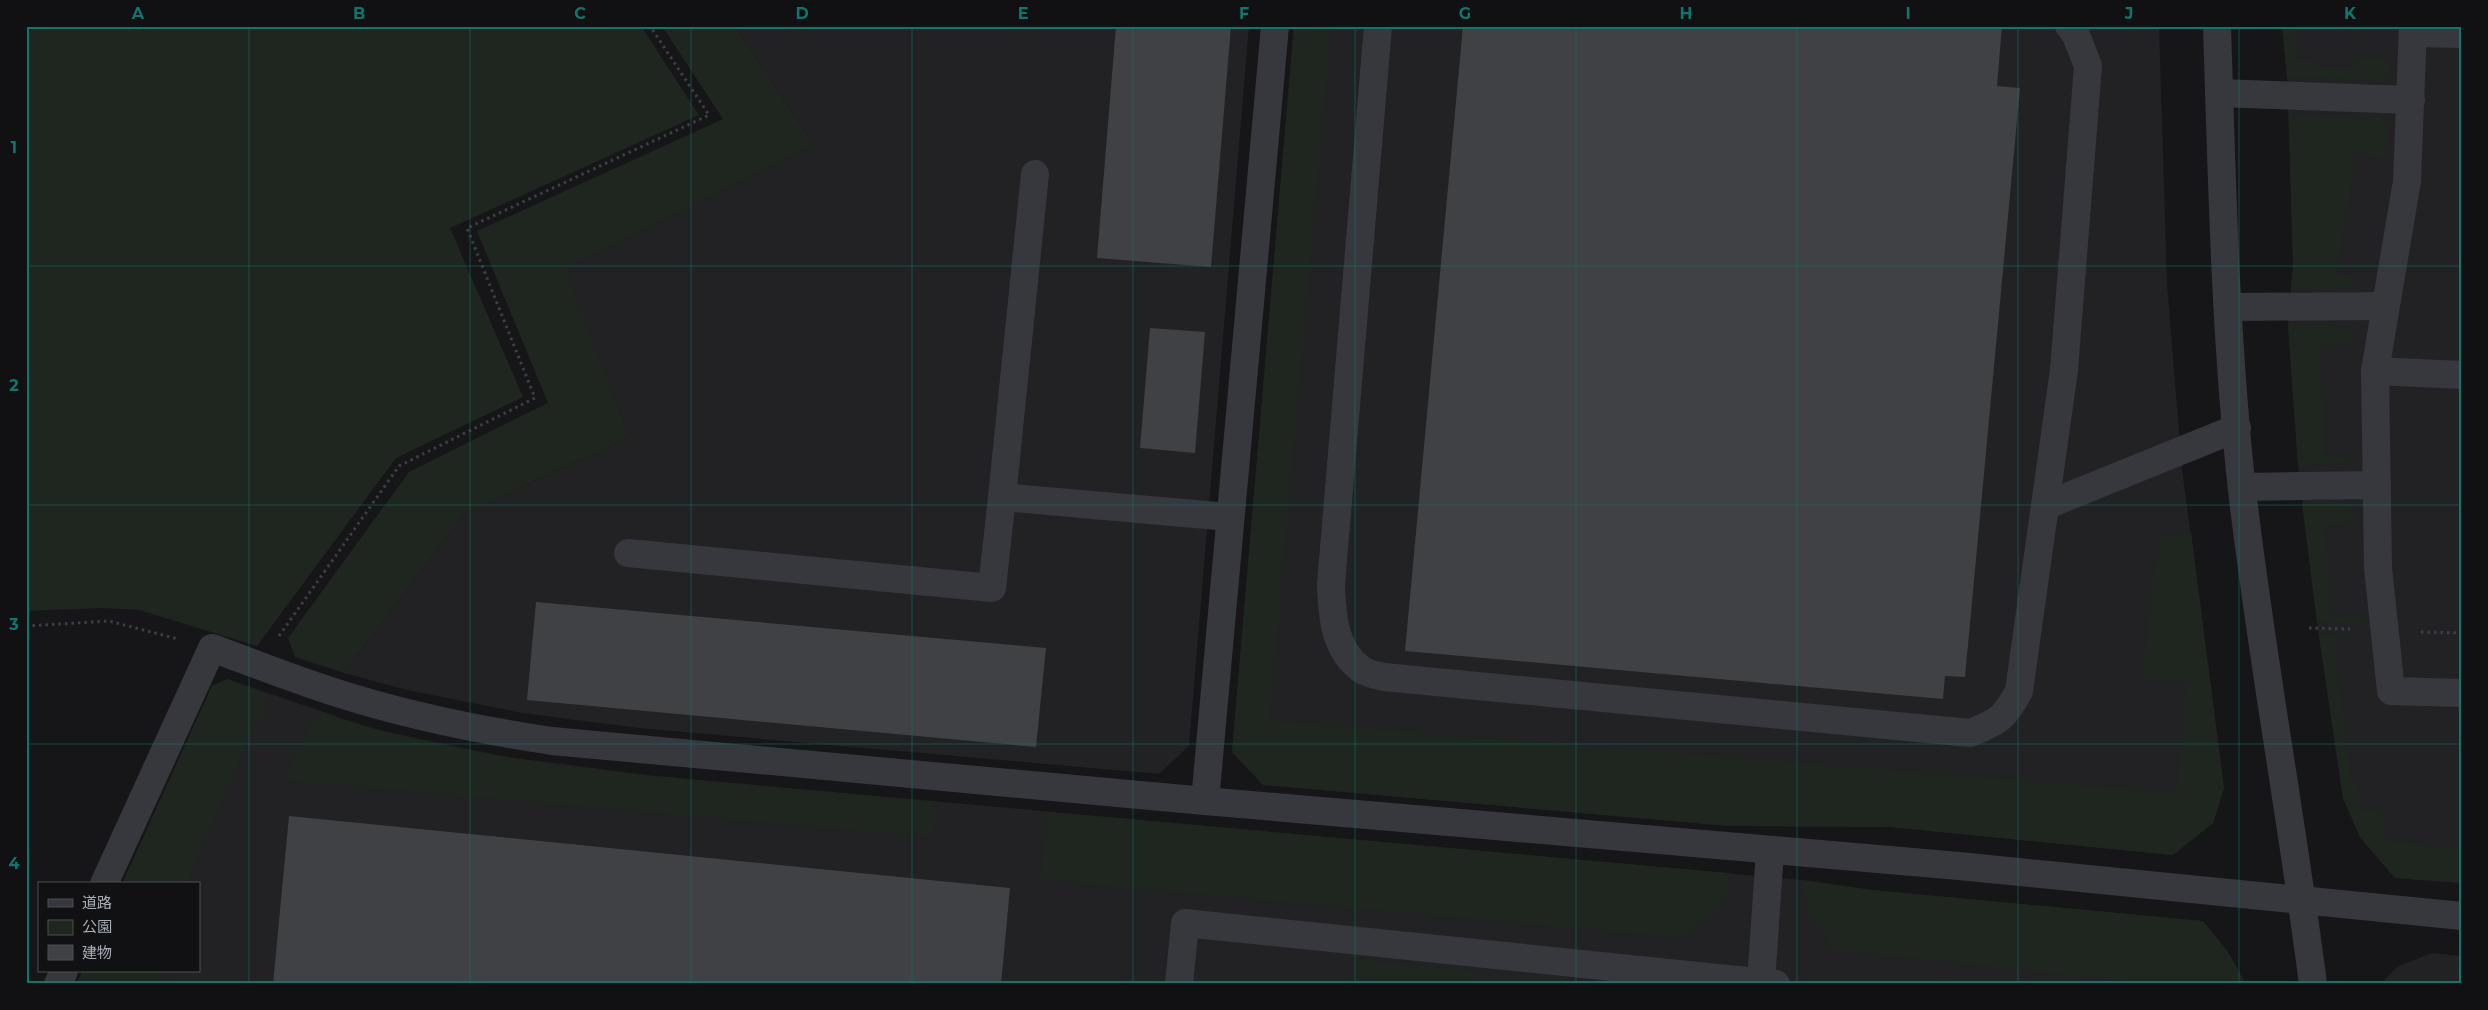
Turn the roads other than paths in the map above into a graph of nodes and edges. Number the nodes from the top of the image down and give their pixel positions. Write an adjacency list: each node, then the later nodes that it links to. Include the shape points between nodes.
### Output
1 (1275, 26): 19 (street)
2 (1378, 26): 18 (street, via 1331,584 1332,616 1343,651 1362,670 1384,678 1970,733 1992,724 2008,712 2019,691)
3 (2069, 26): 18 (street, via 2088,66 2064,370)
4 (2217, 26): 7 (street)
5 (2413, 29): 6 (street); 8 (street)
6 (2462, 34)
7 (2219, 93): 8 (street); 11 (street)
8 (2411, 100): 10 (street, via 2407,181)
9 (1035, 174): 17 (street)
10 (2386, 306): 11 (street); 12 (street)
11 (2229, 307): 14 (street)
12 (2375, 371): 13 (street); 15 (street)
13 (2462, 375)
14 (2237, 428): 16 (street); 18 (street)
15 (2377, 485): 16 (street); 21 (street, via 2378,568 2392,691)
16 (2242, 488): 25 (street)
17 (1002, 497): 19 (street); 20 (street, via 992,588)
18 (2047, 505)
19 (1229, 517): 22 (street)
20 (628, 553)
21 (2462, 693)
22 (1205, 801): 23 (street); 24 (street, via 552,741 480,730 333,692 212,648)
23 (1770, 851): 25 (street, via 1959,866); 29 (street)
24 (105, 882)
25 (2302, 902): 26 (street); 32 (street)
26 (2462, 916)
27 (64, 972): 30 (street)
28 (1668, 978): 29 (street); 31 (street, via 1185,923)
29 (1768, 983)
30 (58, 984)
31 (1179, 984)
32 (2313, 984)

